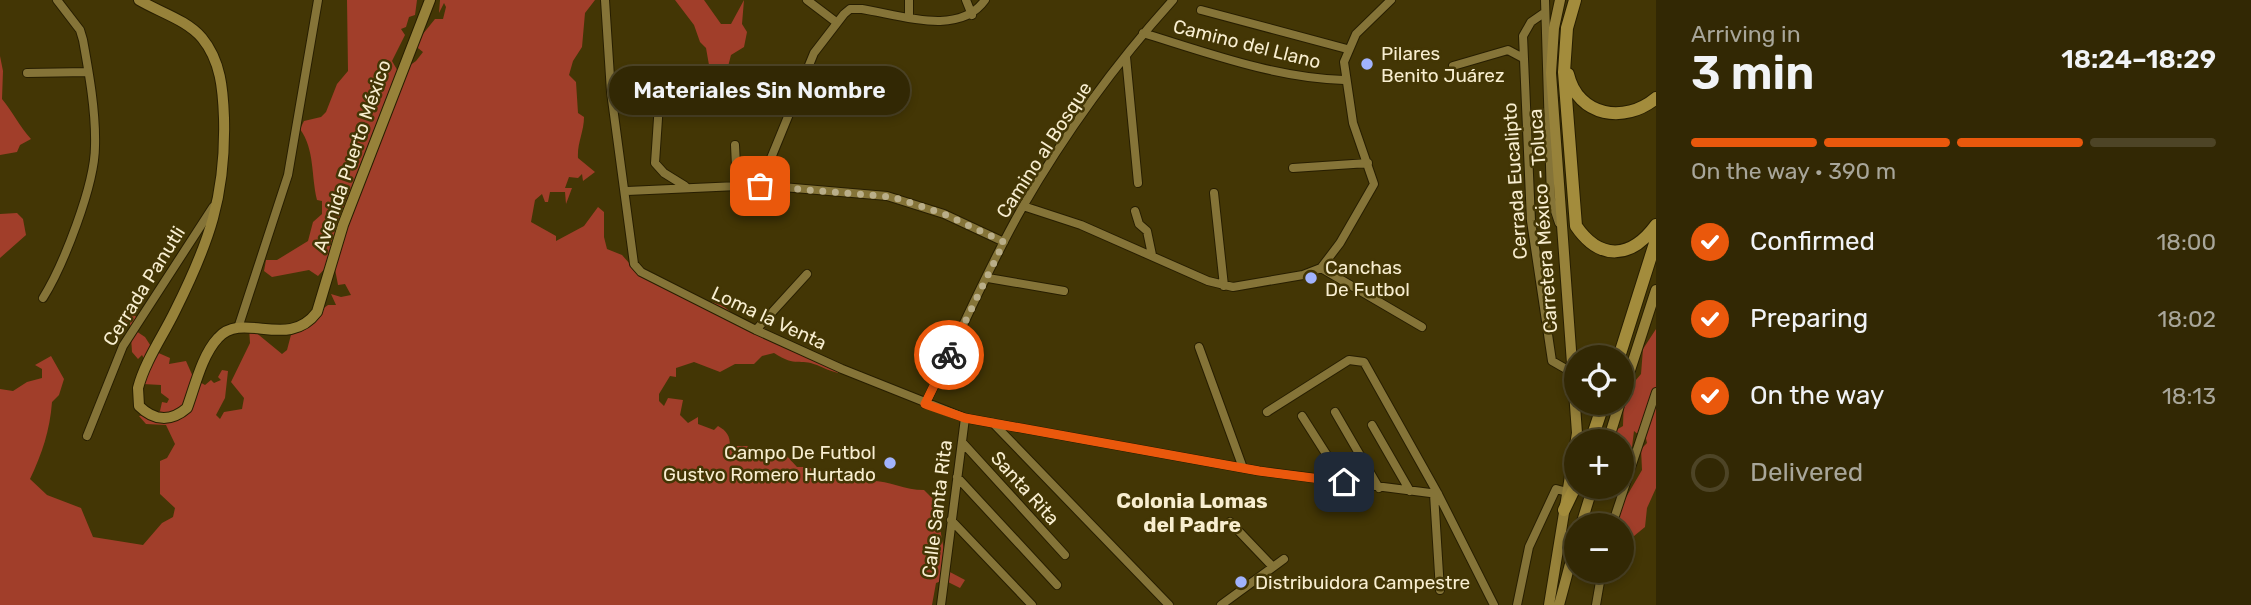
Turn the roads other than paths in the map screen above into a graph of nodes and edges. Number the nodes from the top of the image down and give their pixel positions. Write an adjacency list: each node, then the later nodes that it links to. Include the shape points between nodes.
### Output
1 (57, 0): 27 (street, via 80,30)
2 (139, 0): 41 (main road, via 195,32 216,59 225,159)
3 (318, 0): 57 (street, via 288,175)
4 (430, 0): 57 (main road, Avenida Puerto México, via 343,225 317,312 295,330)
5 (605, 0): 39 (street, via 611,92)
6 (807, 0): 20 (street)
7 (909, 0): 19 (street)
8 (966, 0): 18 (street)
9 (985, 0): 18 (street)
10 (1173, 0): 21 (street, Camino al Bosque)
11 (1391, 0): 22 (street)
12 (1545, 0): 17 (street)
13 (1560, 0): 45 (main road, Carretera México - Toluca, via 1551,73)
14 (1575, 0): 25 (highway)
15 (849, 5): 19 (street); 20 (street)
16 (1202, 10): 22 (street)
17 (1544, 12): 24 (street, Cerrada Eucalipto, via 1525,29); 45 (street, via 1551,199)
18 (972, 15): 19 (street, via 941,20)
19 (909, 17)
20 (836, 22): 36 (street, via 814,53)
21 (1143, 33): 23 (street, Camino al Bosque); 30 (street, Camino del Llano, via 1308,78)
22 (1347, 49): 30 (street)
23 (1126, 57): 35 (street); 42 (street, Camino al Bosque)
24 (1523, 58): 26 (street, via 1508,50); 63 (street, Cerrada Eucalipto, via 1531,221 1552,360)
25 (1564, 60): 31 (highway, via 1577,95 1606,114 1643,109); 44 (highway, via 1576,226 1586,241 1614,251 1630,250)
26 (1453, 66)
27 (89, 72): 28 (street); 55 (street, via 94,156 74,228)
28 (27, 73)
29 (661, 74): 37 (street, via 654,163)
30 (1344, 80): 33 (street)
31 (1656, 98)
32 (735, 145): 38 (street)
33 (1368, 163): 34 (street); 49 (street, via 1372,189)
34 (1293, 168)
35 (1138, 183)
36 (760, 186): 38 (street); 47 (street, via 893,197)
37 (688, 187): 38 (street); 39 (street)
38 (737, 187)
39 (627, 191): 58 (street, Loma la Venta, via 638,269)
40 (1214, 193): 52 (street)
41 (220, 195): 57 (main road, via 201,258 141,377 139,406 158,419 180,414 187,408 211,347 224,332); 72 (street, Cerrada Panutli, via 123,345)
42 (1023, 206): 47 (street, Camino al Bosque); 48 (street)
43 (1135, 211): 48 (street, via 1149,234)
44 (1656, 225)
45 (1560, 227): 59 (main road, Carretera México - Toluca)
46 (1656, 240): 60 (highway)
47 (1004, 242): 51 (street, Camino al Bosque)
48 (1152, 256): 52 (street)
49 (1321, 268): 52 (street, via 1276,280); 56 (street)
50 (807, 274): 58 (street)
51 (988, 278): 54 (street); 65 (street, Camino al Bosque)
52 (1224, 286)
53 (1656, 290): 62 (main road)
54 (1064, 291)
55 (43, 298)
56 (1422, 327)
57 (238, 328)
58 (756, 330): 65 (street, Loma la Venta)
59 (1571, 345)
60 (1623, 345)
61 (1199, 347): 74 (street)
62 (1634, 358)
63 (1564, 367)
64 (1656, 392): 83 (street)
65 (925, 404): 69 (street, Loma la Venta)
66 (1267, 412): 80 (street, via 1349,360 1364,362)
67 (1335, 412): 77 (street)
68 (1302, 416): 76 (street)
69 (965, 418): 70 (street, Loma la Venta); 73 (street, Calle Santa Rita)
70 (993, 423): 74 (street, Loma la Venta); 95 (street)
71 (1372, 425): 79 (street)
72 (87, 436)
73 (962, 442): 75 (street, Calle Santa Rita); 86 (street, Santa Rita)
74 (1243, 468): 76 (street, Loma la Venta)
75 (957, 477): 84 (street, Calle Santa Rita); 91 (street)
76 (1344, 482): 77 (street, Loma la Venta)
77 (1378, 488): 79 (street, Loma la Venta)
78 (1564, 488): 98 (street, via 1556,489 1530,547)
79 (1410, 491): 80 (street, Loma la Venta)
80 (1436, 494): 92 (street); 97 (street)
81 (1568, 499): 82 (highway)
82 (1564, 510): 99 (main road)
83 (1616, 513)
84 (951, 520): 93 (street, Calle Santa Rita); 94 (street)
85 (1230, 522): 88 (street)
86 (1065, 555)
87 (1284, 559): 88 (street)
88 (1272, 566): 96 (street)
89 (1565, 583): 100 (main road)
90 (1599, 583): 101 (street)
91 (1057, 585)
92 (1440, 590)
93 (941, 605)
94 (1032, 605)
95 (1169, 605)
96 (1222, 605)
97 (1494, 605)
98 (1517, 605)
99 (1549, 605)
100 (1559, 605)
101 (1596, 605)

